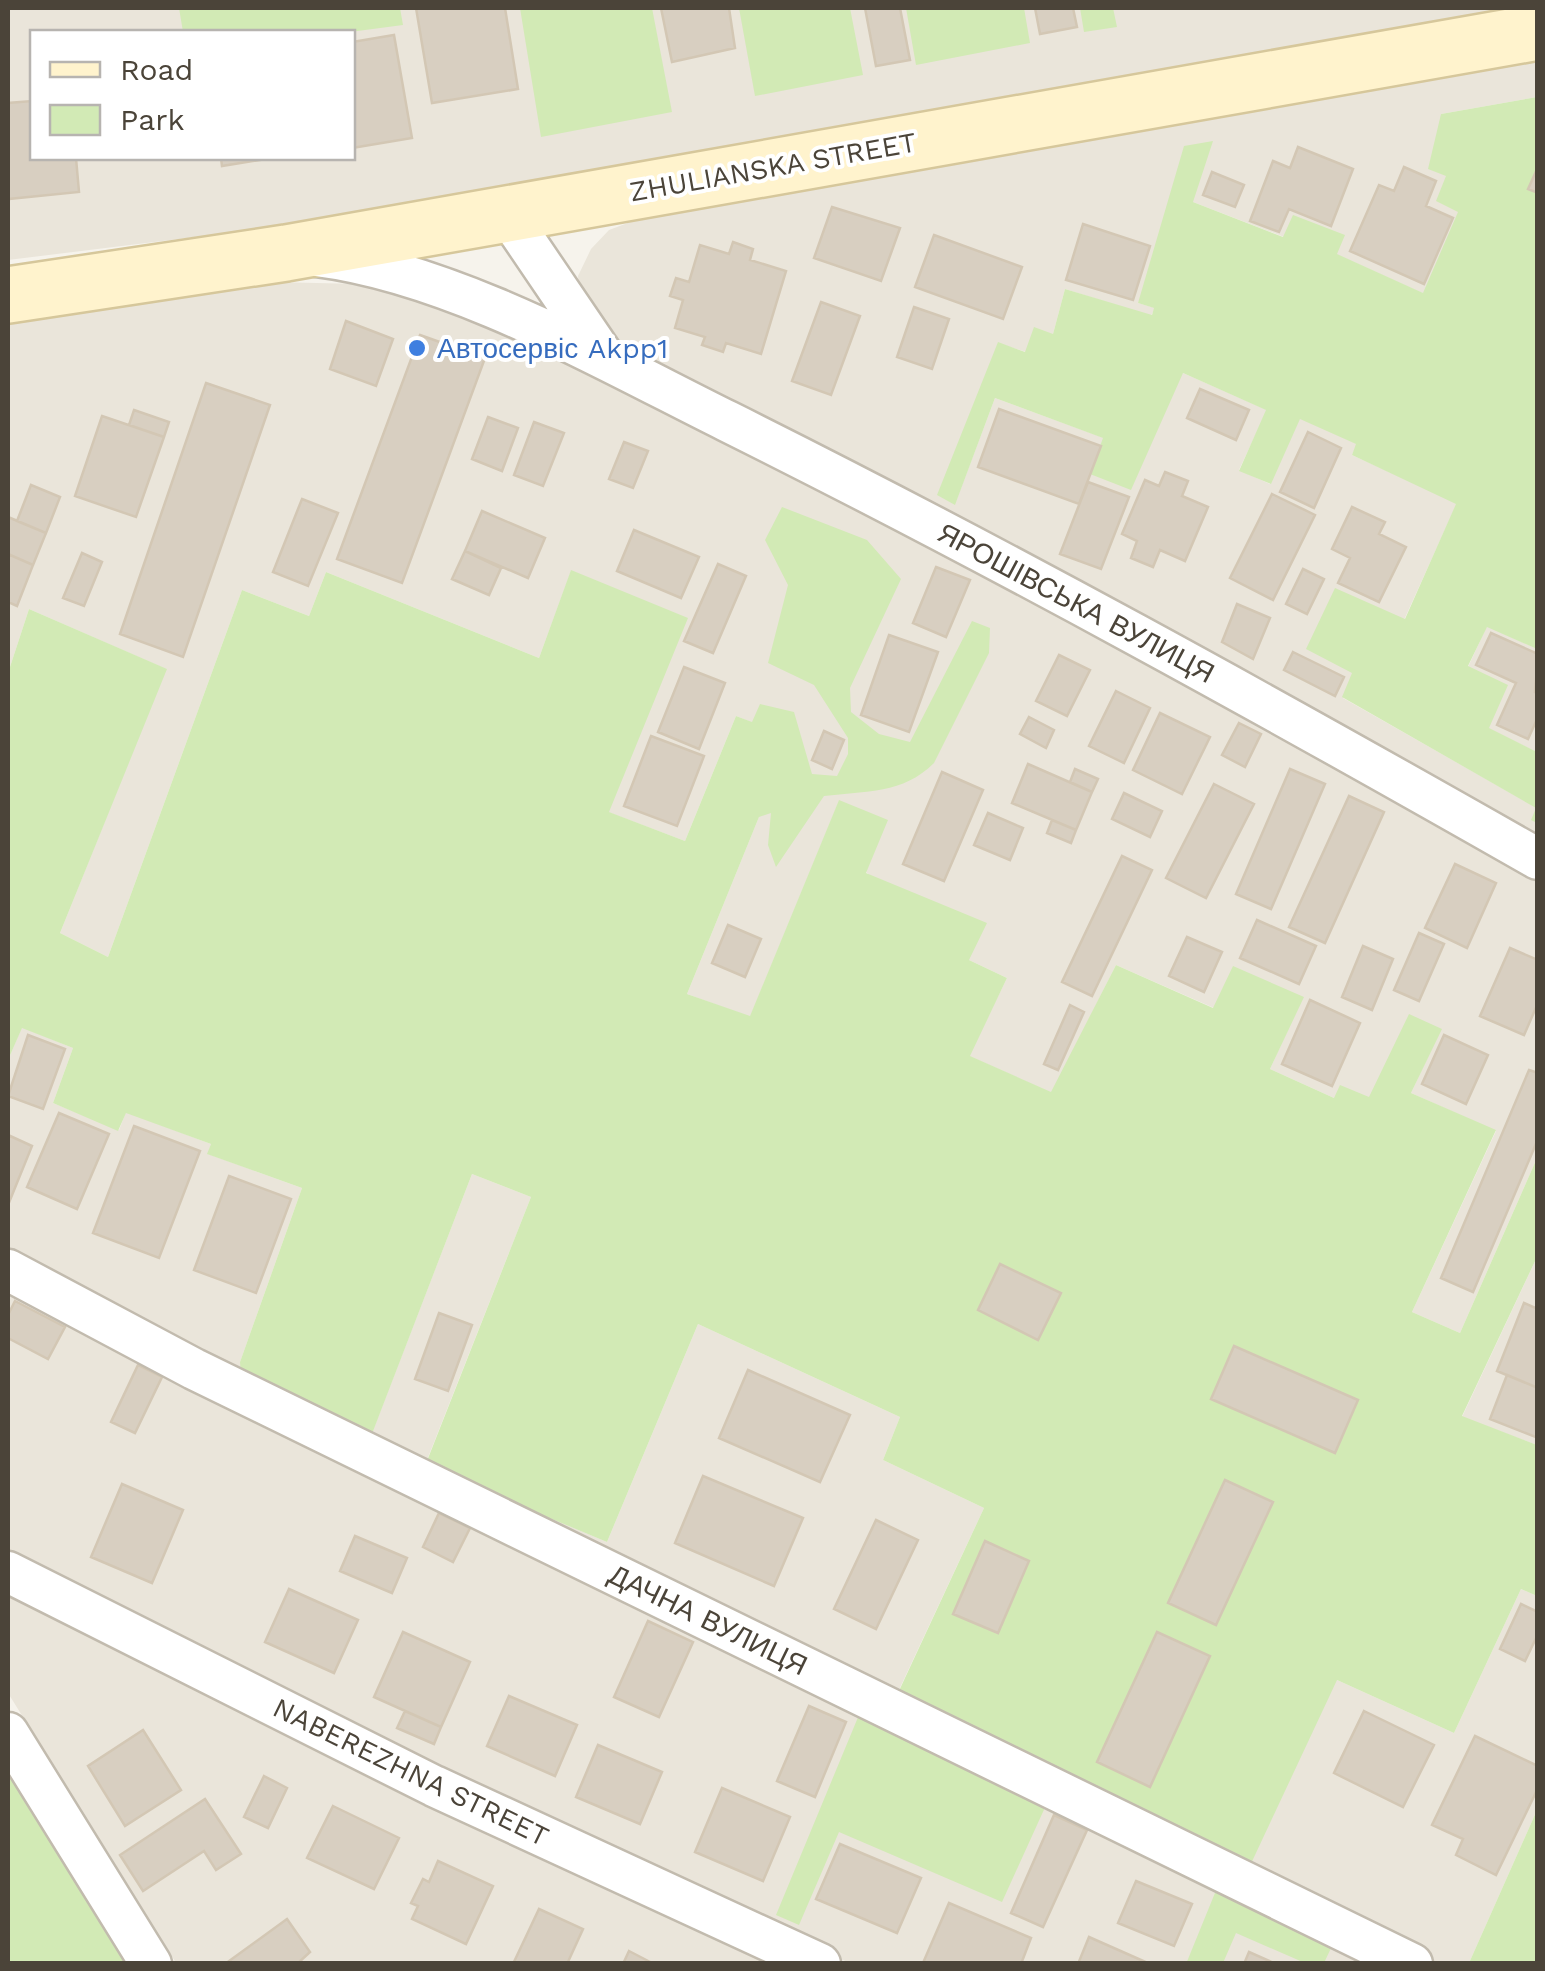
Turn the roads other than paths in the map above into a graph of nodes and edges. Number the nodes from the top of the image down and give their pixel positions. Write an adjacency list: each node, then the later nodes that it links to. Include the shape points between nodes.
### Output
1 (1538, 32): 2 (street, ZHULIANSKA STREET)
2 (507, 214): 3 (street, ZHULIANSKA STREET); 5 (street, ЯРОШІВСЬКА ВУЛИЦЯ)
3 (286, 253): 4 (street, ZHULIANSKA STREET); 5 (street, ЯРОШІВСЬКА ВУЛИЦЯ, via 349,260 431,283)
4 (8, 295)
5 (606, 361): 6 (street, ЯРОШІВСЬКА ВУЛИЦЯ, via 889,502)
6 (1538, 859)
7 (8, 1270): 12 (street, ДАЧНА ВУЛИЦЯ, via 194,1370)
8 (8, 1572): 11 (street, NABEREZHNA STREET, via 434,1786)
9 (8, 1733): 10 (street)
10 (151, 1964)
11 (820, 1964)
12 (1412, 1964)

